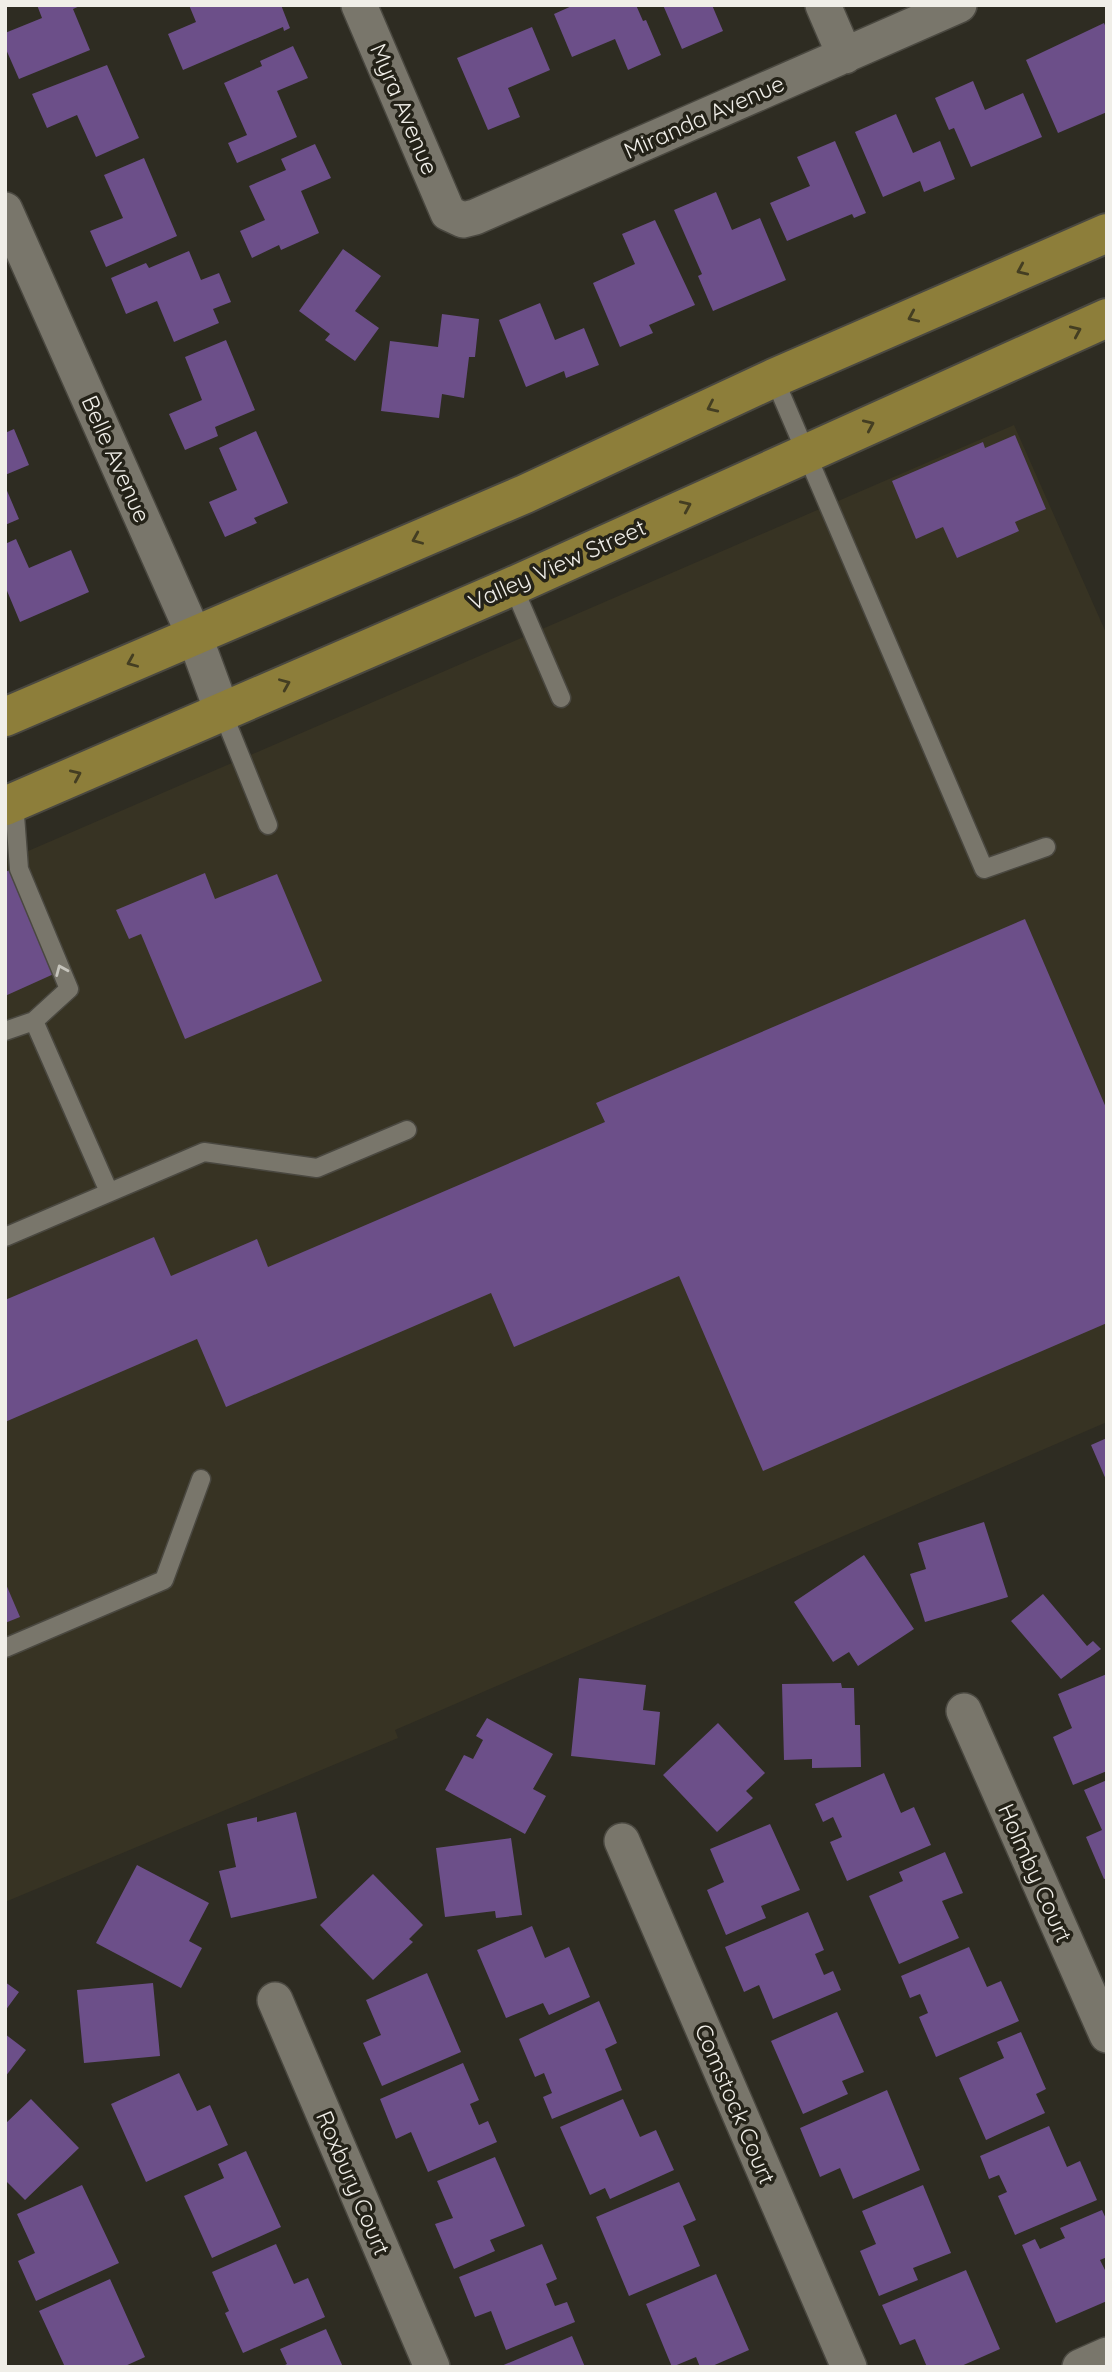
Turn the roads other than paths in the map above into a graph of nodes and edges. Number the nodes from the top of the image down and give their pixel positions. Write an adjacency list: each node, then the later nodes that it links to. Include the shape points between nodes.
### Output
1 (359, 5): 6 (street, Myra Avenue)
2 (823, 5): 4 (street)
3 (959, 5): 4 (street, Miranda Avenue)
4 (845, 56): 6 (street, Miranda Avenue, via 475,218 463,220)
5 (5, 210): 12 (street, Belle Avenue)
6 (448, 213)
7 (1107, 233): 9 (main road, one-way to 9)
8 (1107, 318): 10 (main road, Valley View Street, one-way to 8)
9 (774, 378): 10 (lane); 12 (main road, one-way to 12, via 525,494)
10 (807, 453): 11 (main road, Valley View Street, one-way to 10); 18 (lane, via 984,869)
11 (513, 586): 13 (lane); 14 (main road, Valley View Street, one-way to 11)
12 (194, 635): 14 (street, Belle Avenue); 15 (main road, one-way to 15)
13 (561, 698)
14 (222, 711): 16 (main road, Valley View Street, one-way to 14); 17 (lane)
15 (5, 718)
16 (10, 804): 19 (lane, one-way to 16, via 69,989 19,869)
17 (268, 825)
18 (1046, 847)
19 (34, 1021): 20 (lane); 22 (lane)
20 (5, 1031)
21 (407, 1130): 22 (lane, via 317,1168 204,1152)
22 (109, 1192): 23 (lane)
23 (5, 1237)
24 (201, 1479): 25 (lane, via 164,1580)
25 (5, 1648)
26 (964, 1711): 29 (street, Holmby Court)
27 (622, 1841): 32 (street, Comstock Court)
28 (275, 2000): 31 (street, Roxbury Court)
29 (1107, 2035)
30 (1107, 2355): 33 (street)
31 (432, 2367)
32 (849, 2367)
33 (1080, 2367)

